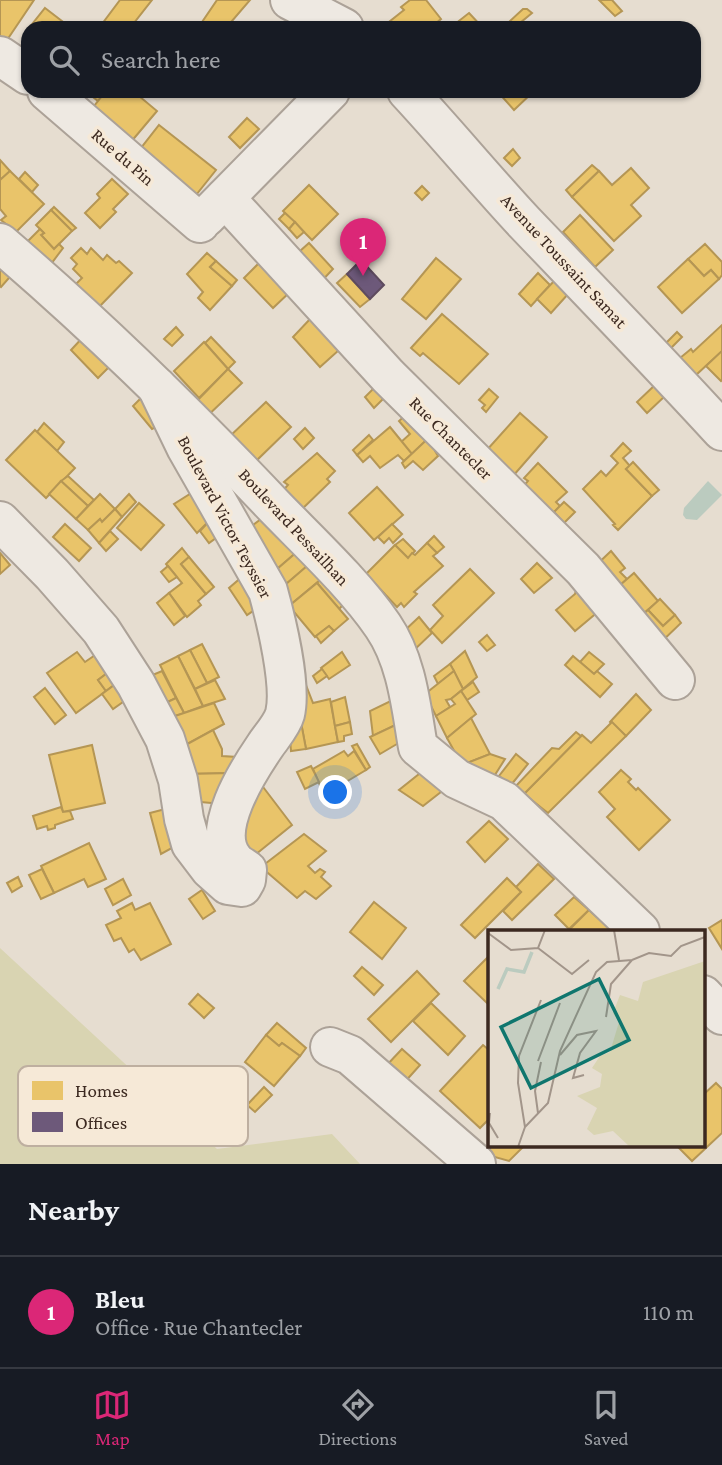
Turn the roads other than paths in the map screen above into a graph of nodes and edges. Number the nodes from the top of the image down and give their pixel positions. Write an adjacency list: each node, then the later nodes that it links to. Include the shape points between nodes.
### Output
1 (290, 0): 2 (street)
2 (330, 21)
3 (0, 56): 4 (street)
4 (21, 70)
5 (56, 98): 8 (street, Rue du Pin)
6 (323, 98): 8 (street)
7 (414, 98): 11 (street, Avenue Toussaint Samat)
8 (206, 216): 13 (street, Rue Chantecler, via 388,376 583,569)
9 (0, 243): 10 (street, Boulevard Pessailhan)
10 (157, 387): 12 (street, Boulevard Victor Teyssier, via 268,591 275,615 286,687 285,715 251,767 229,813 226,841 233,859 247,870 242,887 228,885 191,844 165,739 101,630); 14 (street, Boulevard Pessailhan, via 299,531 384,627 404,673 418,747 457,779 504,801)
11 (722, 431)
12 (0, 521)
13 (675, 680)
14 (639, 930)
15 (704, 996): 16 (street)
16 (722, 1015)
17 (330, 1047): 18 (street, via 350,1055)
18 (476, 1164)

